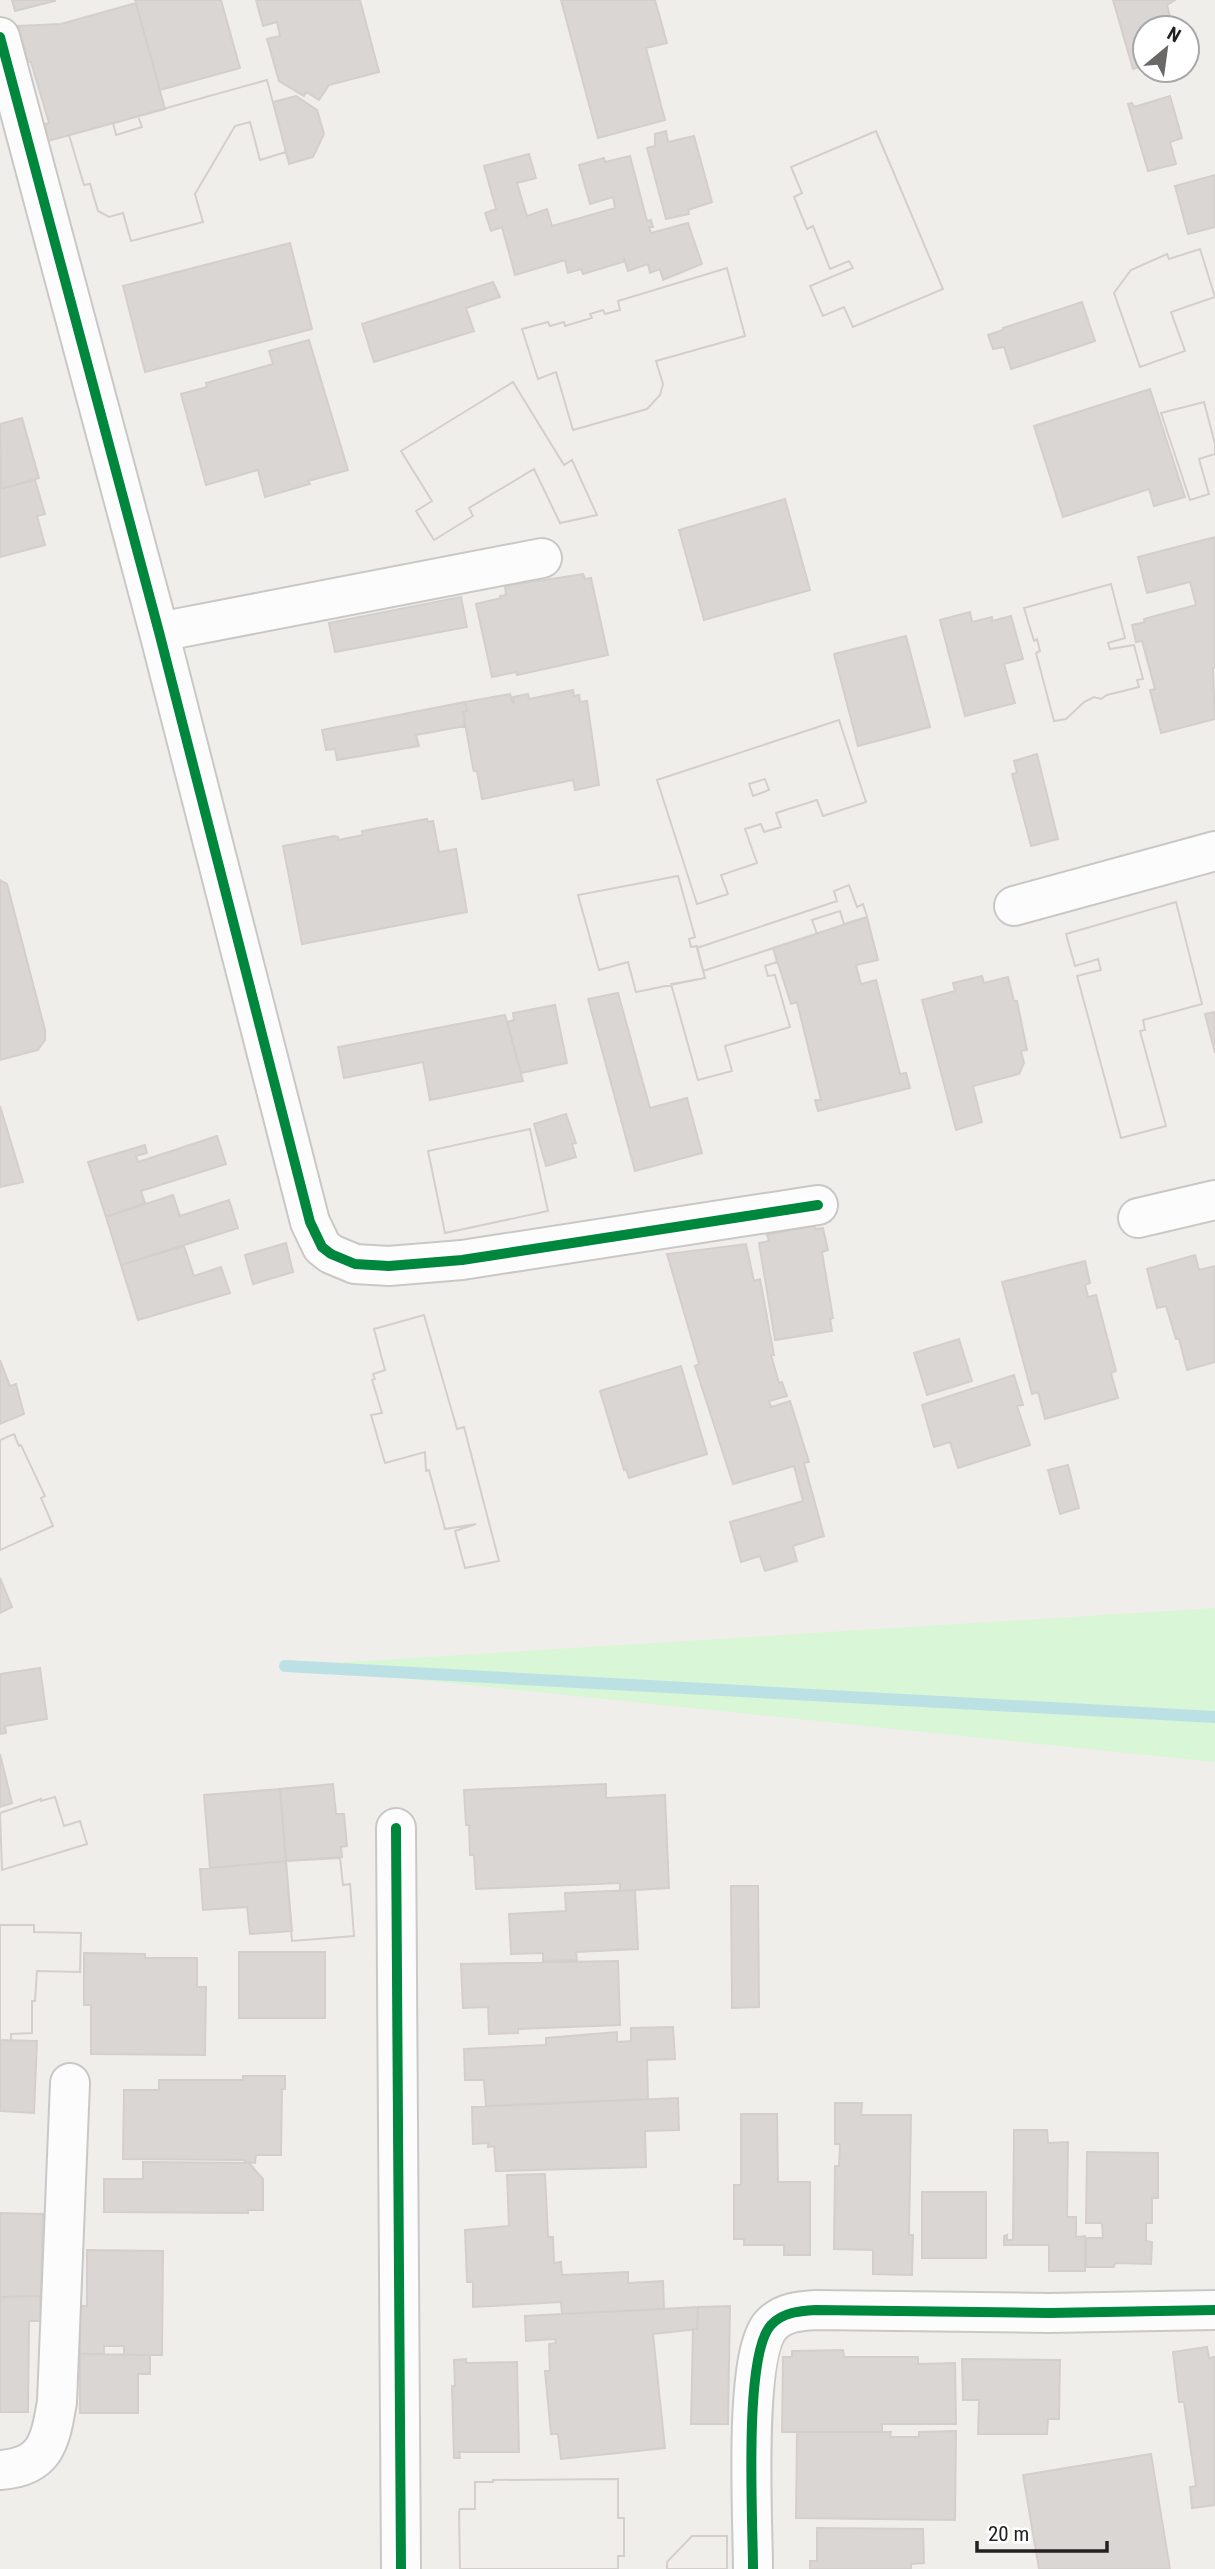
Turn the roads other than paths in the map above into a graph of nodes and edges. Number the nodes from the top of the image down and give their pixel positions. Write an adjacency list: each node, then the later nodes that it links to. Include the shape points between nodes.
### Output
1 (0, 37): 3 (street)
2 (541, 558): 3 (street)
3 (159, 632): 7 (street, via 310,1222 331,1254 372,1266 462,1259)
4 (1215, 851): 5 (street)
5 (1014, 906)
6 (1215, 1200): 8 (street)
7 (818, 1205)
8 (1138, 1217)
9 (396, 1828): 13 (street)
10 (70, 2083): 12 (street, via 53,2426 43,2451 28,2465)
11 (1215, 2310): 14 (street, via 816,2310 784,2315 765,2333 755,2374)
12 (0, 2470)
13 (401, 2569)
14 (753, 2569)

